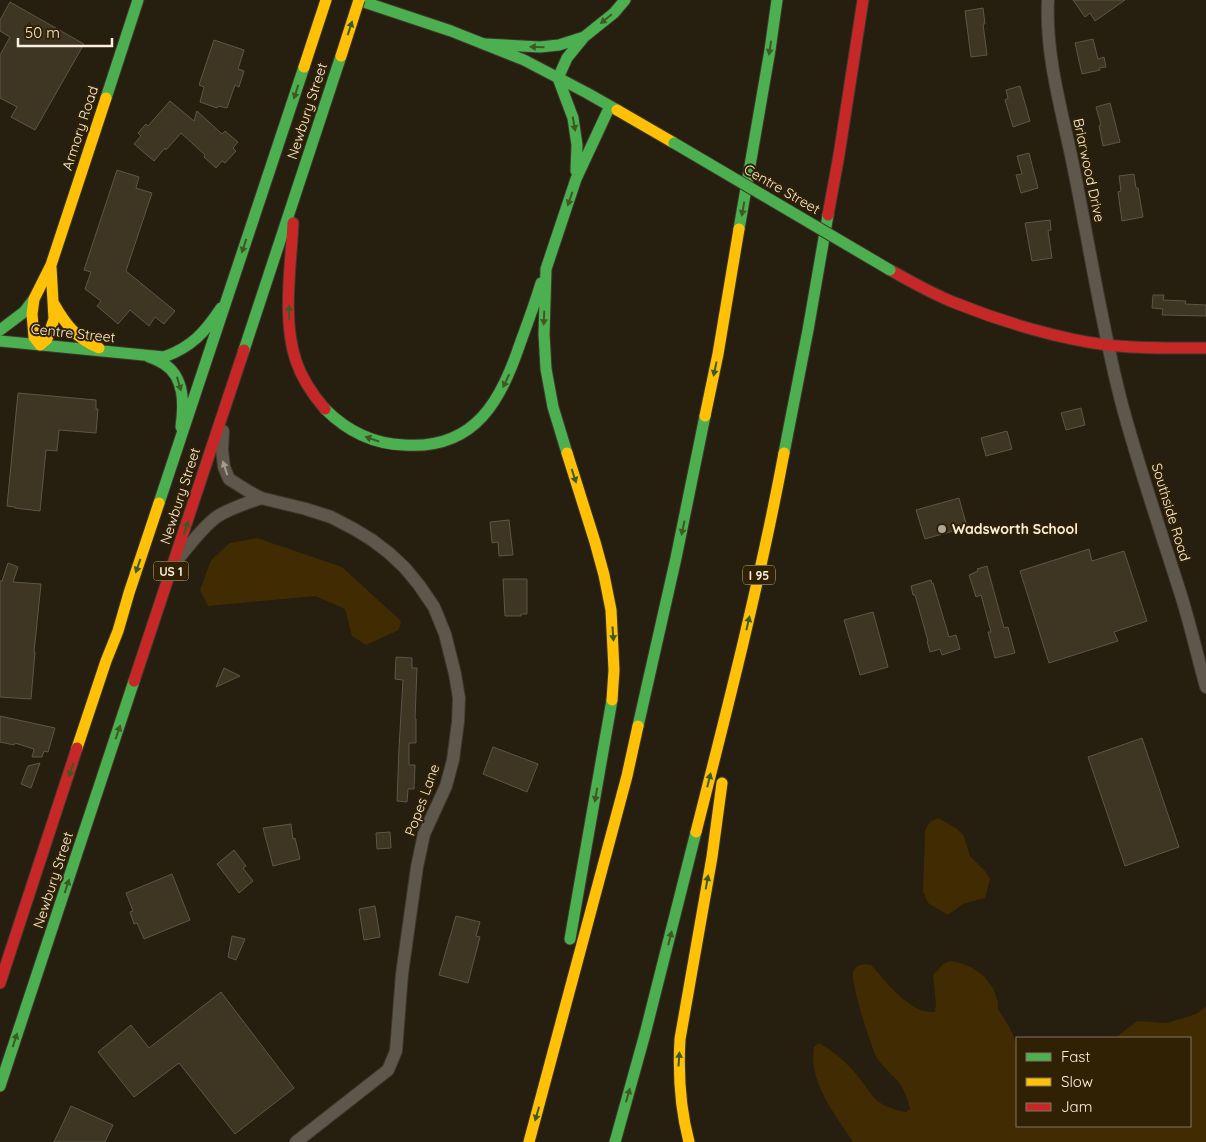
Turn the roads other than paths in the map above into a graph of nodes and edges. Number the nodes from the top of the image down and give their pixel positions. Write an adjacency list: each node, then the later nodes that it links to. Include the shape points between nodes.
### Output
1 (326, 0): 16 (main road, Newbury Street / US 1, one-way to 16)
2 (358, 0): 9 (main road, Centre Street); 13 (main road, Newbury Street / US 1, one-way to 2, bridge)
3 (625, 0): 8 (main road, one-way to 8)
4 (777, 0): 34 (main road, one-way to 34, via 720,344 676,558 627,776)
5 (862, 0): 31 (main road, I 95, one-way to 5, via 770,527 808,330)
6 (1048, 0): 22 (street, Briarwood Drive, via 1054,75)
7 (138, 1): 14 (main road, Armory Road)
8 (584, 37): 9 (main road, one-way to 9, via 540,47); 10 (main road, via 567,58)
9 (485, 44): 10 (main road, Centre Street)
10 (558, 78): 11 (main road, Centre Street); 12 (main road, one-way to 12, via 573,118 577,145)
11 (610, 106): 12 (main road); 22 (main road, Centre Street, bridge, via 890,270 957,304 1018,325)
12 (576, 180): 15 (main road, one-way to 15)
13 (295, 195): 15 (main road, one-way to 13, via 509,375 498,397 474,424 456,437 418,446 400,446 369,439 340,423 326,410 301,374 293,352 289,292); 26 (main road, Newbury Street / US 1)
14 (51, 265): 17 (main road, Armory Road); 18 (main road, Armory Road)
15 (546, 269): 34 (main road, one-way to 34, via 546,369 553,407 604,575 611,610 614,660 612,706)
16 (227, 298): 25 (main road, Centre Street, via 212,322 188,347 164,356); 27 (main road, Newbury Street / US 1)
17 (34, 299): 19 (main road, via 24,312); 21 (main road, Armory Road, via 34,337)
18 (54, 304): 21 (main road, Armory Road, via 51,331); 24 (main road, via 71,330 83,341)
19 (0, 330)
20 (0, 341): 21 (main road, Centre Street)
21 (40, 345): 24 (main road, Centre Street)
22 (1108, 345): 23 (main road, Centre Street); 30 (street, Southside Road, via 1129,429)
23 (1206, 348)
24 (114, 352): 25 (main road, Centre Street)
25 (144, 355): 27 (main road, Centre Street, one-way to 27, via 170,368 181,385 182,418)
26 (223, 414): 28 (street, Popes Lane, one-way to 26, via 229,478 224,467); 29 (main road, Newbury Street / US 1, one-way to 26)
27 (177, 452): 32 (main road, Newbury Street / US 1, one-way to 32)
28 (261, 498): 29 (street, via 218,516); 35 (street, Popes Lane, via 338,521 372,540 405,568 434,607 445,634 459,698 453,760 446,786 424,834 417,867 402,974 396,1051 388,1070)
29 (174, 564): 33 (main road, Newbury Street / US 1, one-way to 29)
30 (1206, 687)
31 (732, 690): 37 (main road, I 95, one-way to 31, via 646,1034); 38 (main road, one-way to 31, via 680,1097 680,1039 716,829)
32 (0, 984)
33 (0, 1086)
34 (545, 1086): 36 (main road, one-way to 36)
35 (296, 1142)
36 (529, 1142)
37 (615, 1142)
38 (689, 1142)

